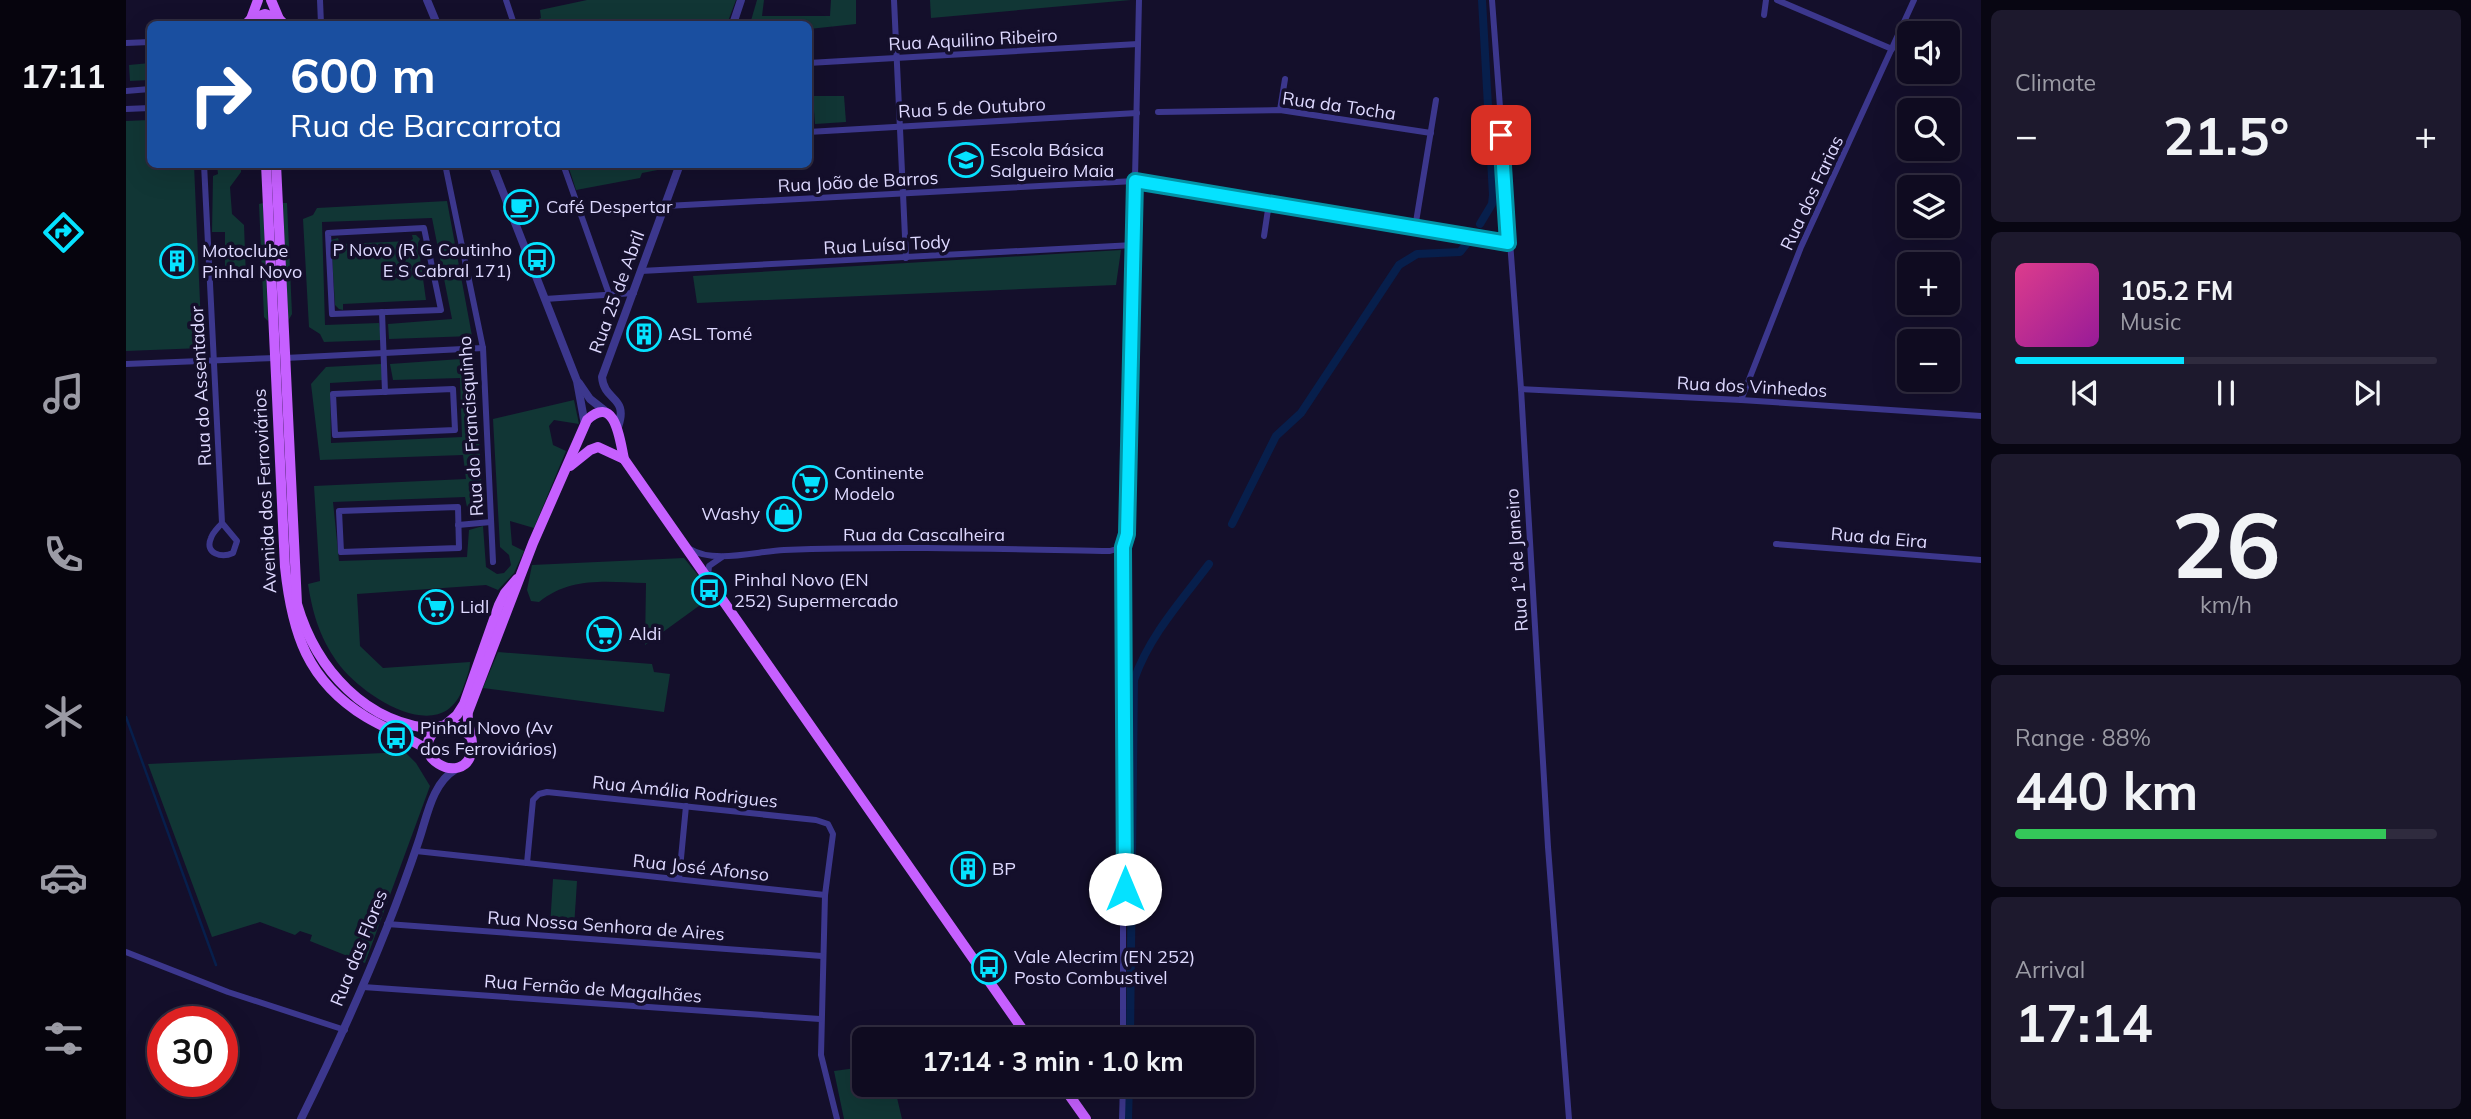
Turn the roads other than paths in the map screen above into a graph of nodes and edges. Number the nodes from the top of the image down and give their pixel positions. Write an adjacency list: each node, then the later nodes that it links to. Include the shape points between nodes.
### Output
1 (258, 0): 14 (main road)
2 (271, 0): 17 (main road)
3 (320, 0): 18 (street)
4 (427, 0): 19 (street)
5 (506, 0): 20 (street)
6 (741, 0): 21 (street)
7 (894, 0): 26 (street)
8 (1139, 0): 24 (street)
9 (1492, 0): 53 (street, Rua 1º de Janeiro)
10 (1766, 0): 13 (street)
11 (1777, 0): 25 (street)
12 (1914, 0): 25 (street, Rua dos Farias)
13 (1764, 15)
14 (249, 21)
15 (251, 21): 16 (main road, via 265,14)
16 (280, 21)
17 (282, 21)
18 (321, 21)
19 (435, 21)
20 (513, 21)
21 (734, 21)
22 (147, 42): 23 (street)
23 (126, 43)
24 (1138, 44): 26 (street, Rua Aquilino Ribeiro); 36 (street)
25 (1892, 49): 69 (street, Rua dos Farias, via 1801,247)
26 (898, 58): 27 (street, Rua Aquilino Ribeiro); 37 (street)
27 (812, 63)
28 (1285, 79): 34 (street)
29 (147, 89): 30 (street)
30 (126, 91)
31 (1436, 100): 39 (street)
32 (147, 108): 33 (street)
33 (126, 109)
34 (1280, 110): 35 (street, Rua da Tocha); 39 (street, Rua da Tocha)
35 (1158, 112)
36 (1137, 113): 37 (street, Rua 5 de Outubro); 47 (street)
37 (902, 126): 38 (street, Rua 5 de Outubro); 48 (street)
38 (812, 132)
39 (1431, 133): 51 (street)
40 (204, 168): 64 (street, Rua do Assentador)
41 (267, 168): 63 (main road, Avenida dos Ferroviários)
42 (276, 168): 63 (main road, Avenida dos Ferroviários)
43 (446, 168): 61 (street, Rua do Francisquinho)
44 (494, 168): 59 (street)
45 (565, 168): 58 (street)
46 (679, 168): 50 (street, Rua 25 de Abril)
47 (1135, 181): 48 (street, Rua João de Barros); 49 (street, Rua João de Barros); 54 (street)
48 (905, 194): 50 (street, Rua João de Barros); 55 (street)
49 (1269, 203): 51 (street, Rua João de Barros); 52 (street)
50 (666, 206): 56 (street, Rua 25 de Abril)
51 (1415, 228): 53 (street, Rua João de Barros)
52 (1264, 236)
53 (1508, 243): 67 (street, Rua 1º de Janeiro)
54 (1134, 245): 55 (street, Rua Luísa Tody); 82 (street, via 1127,534)
55 (906, 258): 56 (street, Rua Luísa Tody)
56 (641, 271): 57 (street, Rua 25 de Abril)
57 (634, 293): 58 (street); 73 (street, Rua 25 de Abril, via 602,377 606,390 621,407)
58 (609, 295): 59 (street)
59 (545, 299): 66 (street)
60 (382, 312): 60 (street, via 332,314 328,233 424,228 441,310); 62 (street)
61 (483, 348): 62 (street); 77 (street, Rua do Francisquinho)
62 (384, 353): 63 (street); 68 (street)
63 (280, 358): 64 (street); 88 (main road, Avenida dos Ferroviários, via 297,604 305,631 337,679 361,701 407,725); 90 (main road, Avenida dos Ferroviários, via 285,568 296,634 312,665 338,696)
64 (214, 361): 65 (street); 78 (street, Rua do Assentador)
65 (126, 364)
66 (577, 381): 70 (street); 72 (street)
67 (1521, 390): 69 (street, Rua dos Vinhedos); 113 (street, Rua 1º de Janeiro)
68 (385, 392): 68 (street, via 453,389 455,430 335,435 333,394)
69 (1741, 400): 71 (street, Rua dos Vinhedos)
70 (611, 416): 72 (main road, via 591,416); 73 (main road)
71 (1981, 416)
72 (584, 427): 74 (main road, via 588,441); 76 (main road)
73 (618, 430): 74 (main road, via 609,446); 75 (main road)
74 (600, 447): 75 (main road); 76 (main road)
75 (624, 459): 81 (main road)
76 (568, 468): 86 (main road)
77 (491, 522): 79 (street); 85 (street, Rua do Francisquinho)
78 (222, 523): 78 (street, Rua do Assentador, via 209,543 216,555 226,556 233,553 237,541)
79 (458, 525): 79 (street, via 458,507 340,511 341,552 459,548)
80 (1776, 544): 84 (street, Rua da Eira)
81 (685, 545): 83 (street, Rua da Cascalheira, via 700,554); 87 (main road)
82 (1123, 547): 83 (street, Rua da Cascalheira, via 1110,551 863,547); 105 (street)
83 (724, 556): 87 (street, via 709,566)
84 (1981, 560)
85 (493, 562)
86 (521, 574): 88 (main road, via 499,605 464,704); 89 (main road, via 468,712)
87 (709, 579): 104 (main road)
88 (441, 727): 89 (main road, via 461,727); 90 (main road, via 430,738)
89 (470, 735): 92 (main road, via 471,754)
90 (428, 750): 91 (main road)
91 (435, 763): 92 (main road); 93 (street)
92 (459, 767): 93 (street)
93 (438, 785): 95 (street, Rua das Flores)
94 (686, 806): 96 (street, Rua Amália Rodrigues, via 539,794 533,800); 97 (street); 98 (street, Rua Amália Rodrigues, via 828,824 833,834)
95 (416, 851): 96 (street, Rua José Afonso); 99 (street, Rua das Flores)
96 (527, 863): 97 (street, Rua José Afonso)
97 (679, 879): 98 (street, Rua José Afonso)
98 (825, 895): 101 (street)
99 (387, 924): 101 (street, Rua Nossa Senhora de Aires); 102 (street, Rua das Flores)
100 (126, 952): 106 (street)
101 (822, 957): 103 (street)
102 (363, 987): 103 (street, Rua Fernão de Magalhães); 106 (street, Rua das Flores)
103 (820, 1019): 110 (street, via 821,1055)
104 (1021, 1027)
105 (1123, 1027)
106 (345, 1030): 109 (street, Rua das Flores)
107 (1070, 1097): 111 (main road)
108 (1122, 1097): 112 (street)
109 (301, 1119)
110 (838, 1119)
111 (1086, 1119)
112 (1122, 1119)
113 (1569, 1119)

